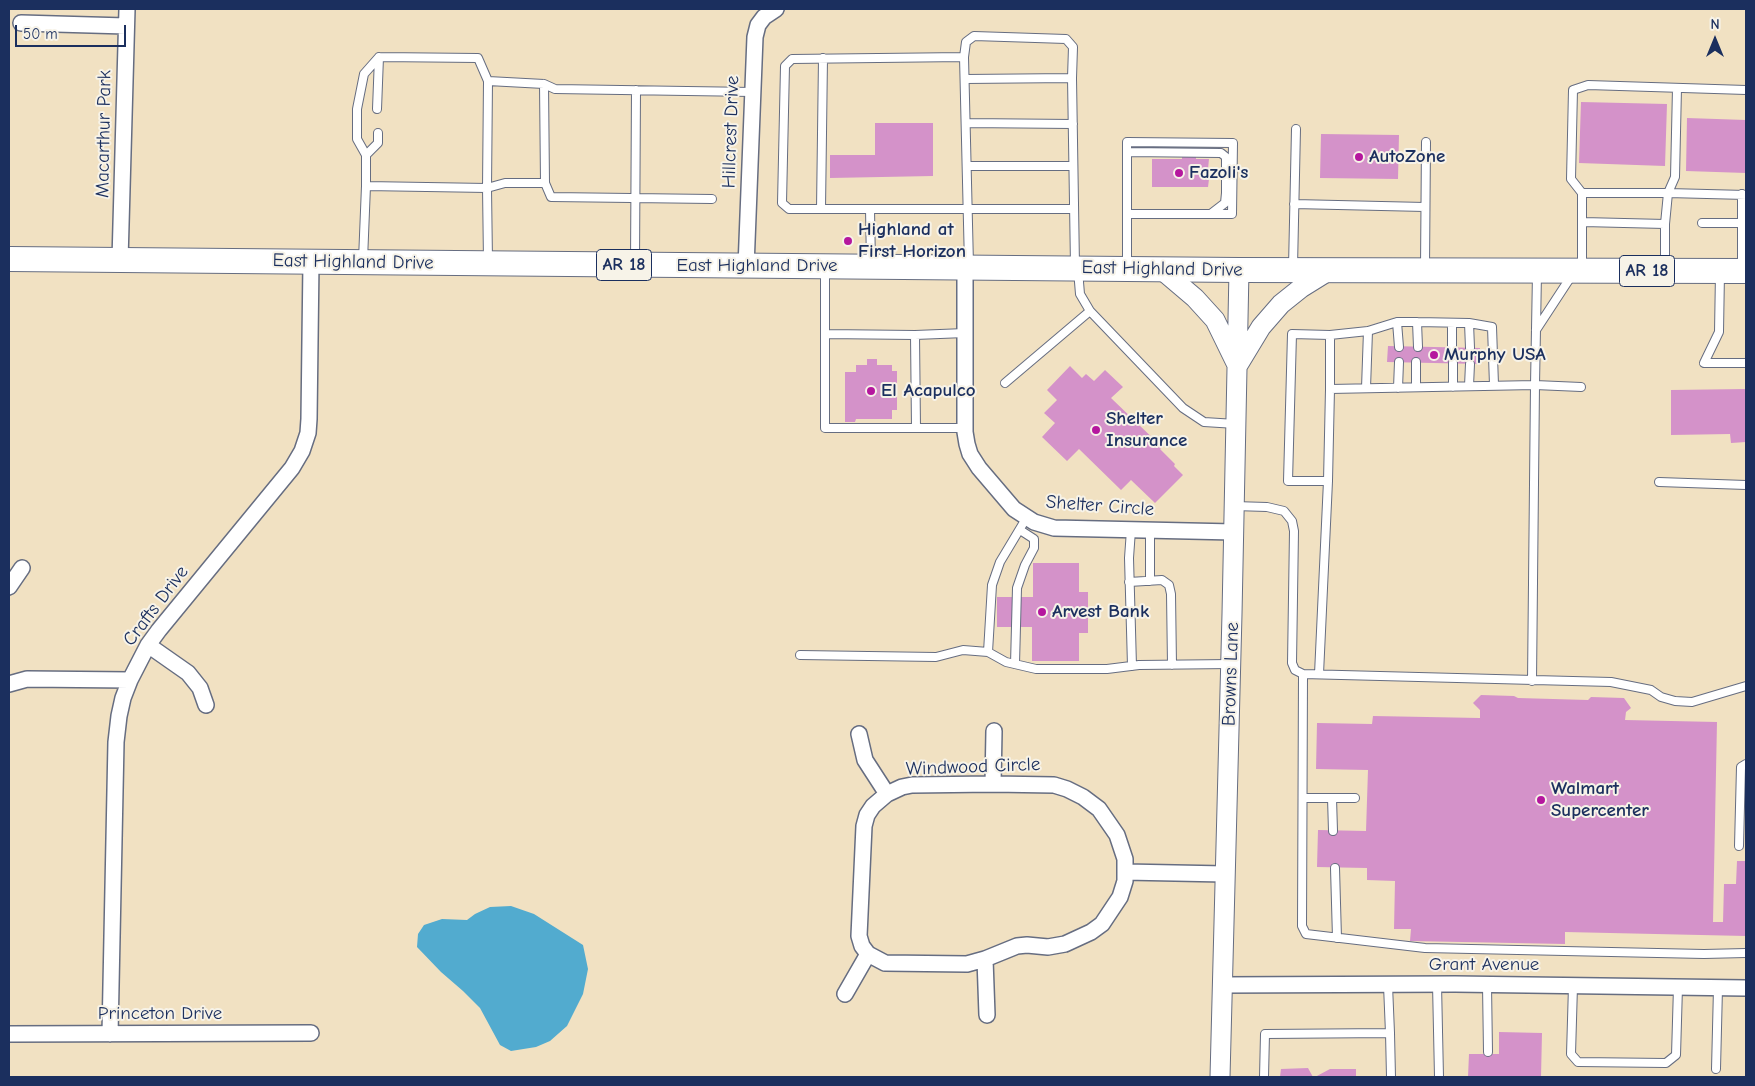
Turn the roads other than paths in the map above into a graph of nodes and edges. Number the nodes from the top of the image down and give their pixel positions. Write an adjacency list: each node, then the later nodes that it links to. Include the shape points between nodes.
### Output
1 (127, 9): 4 (street, Macarthur Park)
2 (776, 9): 15 (street, Hillcrest Drive, via 758,25)
3 (21, 23): 4 (street)
4 (126, 26): 47 (street, Macarthur Park)
5 (379, 57): 10 (lane, via 478,58); 16 (lane); 23 (lane, via 364,74 357,109 357,139)
6 (964, 57): 7 (lane); 8 (lane, via 966,42 974,36 1066,39 1073,47); 9 (lane)
7 (823, 58): 36 (lane); 36 (lane, via 792,58 785,66 782,194 782,203 789,209)
8 (1072, 78): 9 (lane); 18 (lane)
9 (965, 79): 17 (lane)
10 (488, 81): 11 (lane); 28 (lane)
11 (544, 84): 13 (lane, via 555,89); 26 (lane)
12 (1678, 88): 14 (lane); 29 (lane, via 1588,85 1573,90 1571,179); 30 (lane, via 1675,177)
13 (636, 90): 15 (lane); 32 (lane)
14 (1746, 90)
15 (753, 92): 52 (street, Hillcrest Drive)
16 (377, 109)
17 (966, 123): 18 (lane); 24 (lane)
18 (1073, 124): 25 (lane)
19 (1296, 129): 34 (lane)
20 (378, 133): 23 (lane, via 378,142)
21 (1426, 142): 35 (lane)
22 (1127, 152): 40 (lane); 41 (lane, via 1221,153 1226,157 1225,203); 41 (lane, via 1127,142 1233,142 1232,214)
23 (366, 155): 27 (lane)
24 (967, 166): 25 (lane); 39 (lane)
25 (1073, 166): 38 (lane)
26 (545, 183): 28 (lane, via 505,183); 32 (lane, via 551,197)
27 (366, 186): 28 (lane); 49 (lane)
28 (487, 188): 50 (lane)
29 (1582, 193): 30 (lane); 42 (lane)
30 (1668, 194): 31 (lane); 45 (lane)
31 (1744, 194): 44 (lane)
32 (636, 198): 33 (lane); 51 (lane)
33 (712, 199)
34 (1294, 204): 35 (lane); 60 (lane)
35 (1425, 207): 63 (lane)
36 (821, 209): 37 (lane)
37 (870, 209): 39 (lane); 54 (lane)
38 (1074, 209): 39 (lane); 56 (lane)
39 (968, 210): 55 (lane)
40 (1127, 214): 41 (lane); 57 (lane)
41 (1210, 214)
42 (1583, 222): 45 (lane); 65 (lane)
43 (1702, 223): 44 (lane)
44 (1744, 223): 66 (lane)
45 (1665, 224): 62 (lane)
46 (9, 259): 47 (main road, East Highland Drive / AR 18)
47 (120, 260): 48 (main road, East Highland Drive / AR 18)
48 (311, 262): 49 (main road, East Highland Drive / AR 18); 113 (street, Crafts Drive, via 309,420 302,451 292,468)
49 (363, 262): 50 (main road, East Highland Drive / AR 18)
50 (488, 264): 51 (main road, East Highland Drive / AR 18)
51 (635, 265): 52 (main road, East Highland Drive / AR 18)
52 (746, 267): 53 (main road, East Highland Drive / AR 18)
53 (825, 267): 54 (main road, East Highland Drive / AR 18); 75 (lane)
54 (871, 267): 55 (main road, East Highland Drive / AR 18)
55 (967, 268): 56 (main road, East Highland Drive / AR 18); 74 (street, Shelter Circle)
56 (1076, 269): 57 (main road, East Highland Drive / AR 18); 67 (lane, via 1080,294)
57 (1127, 269): 58 (main road, East Highland Drive / AR 18)
58 (1162, 270): 59 (main road, East Highland Drive / AR 18); 87 (street, via 1215,320)
59 (1239, 270): 60 (main road, East Highland Drive / AR 18); 87 (street, Browns Lane)
60 (1293, 270): 61 (main road, East Highland Drive / AR 18)
61 (1330, 270): 63 (main road, East Highland Drive / AR 18); 87 (street, via 1281,304 1261,327)
62 (1665, 270): 65 (main road, East Highland Drive / AR 18); 66 (main road, East Highland Drive / AR 18)
63 (1425, 271): 64 (main road, East Highland Drive / AR 18)
64 (1538, 271): 65 (main road, East Highland Drive / AR 18); 72 (lane)
65 (1579, 271): 72 (lane)
66 (1736, 271): 85 (lane, via 1719,332 1704,363)
67 (1090, 311): 88 (lane); 98 (lane, via 1183,408 1204,422)
68 (1397, 322): 69 (lane); 73 (lane); 78 (lane)
69 (1417, 322): 70 (lane); 79 (lane)
70 (1452, 322): 71 (lane); 80 (lane)
71 (1469, 323): 81 (lane); 89 (lane, via 1492,327)
72 (1536, 330): 90 (lane)
73 (1368, 331): 77 (lane); 95 (lane)
74 (965, 333): 76 (lane); 100 (street, Shelter Circle)
75 (824, 334): 76 (lane); 99 (lane, via 824,428)
76 (915, 335): 99 (lane)
77 (1330, 335): 97 (lane); 101 (lane, via 1292,334 1288,481)
78 (1399, 346)
79 (1418, 347)
80 (1452, 348)
81 (1470, 348)
82 (1399, 362): 96 (lane)
83 (1416, 362): 92 (lane)
84 (1453, 363): 93 (lane)
85 (1746, 363)
86 (1470, 364): 91 (lane)
87 (1237, 366): 98 (street, Browns Lane)
88 (1005, 383)
89 (1494, 385): 90 (lane); 91 (lane)
90 (1535, 385): 94 (lane); 123 (lane)
91 (1469, 386): 93 (lane)
92 (1416, 387): 93 (lane); 96 (lane)
93 (1453, 387)
94 (1581, 387)
95 (1366, 388): 96 (lane); 97 (lane)
96 (1398, 388)
97 (1330, 389): 101 (lane)
98 (1236, 424): 104 (street, Browns Lane)
99 (916, 428): 100 (lane)
100 (965, 428): 105 (street, Shelter Circle, via 970,454)
101 (1328, 481): 121 (lane)
102 (1659, 482): 103 (lane)
103 (1746, 485)
104 (1234, 506): 108 (street, Browns Lane); 120 (lane, via 1284,511 1292,521 1292,664 1294,670)
105 (1023, 524): 106 (street, Shelter Circle, via 1034,522 1054,528); 114 (lane, via 1000,562 992,585); 116 (lane, via 1034,539 1034,548 1017,588)
106 (1131, 530): 107 (street, Shelter Circle); 111 (lane)
107 (1150, 530): 108 (street, Shelter Circle); 110 (lane)
108 (1234, 532): 117 (street, Browns Lane)
109 (22, 568): 112 (street)
110 (1150, 581): 111 (lane); 118 (lane, via 1162,580 1169,585)
111 (1129, 582): 119 (lane)
112 (9, 587)
113 (148, 645): 122 (street, Crafts Drive); 126 (street, via 188,673 200,688)
114 (988, 652): 115 (lane, via 963,650 936,657); 116 (lane)
115 (800, 655)
116 (1015, 664): 119 (lane, via 1036,669)
117 (1231, 664): 118 (lane); 139 (street, Browns Lane)
118 (1172, 665): 119 (lane)
119 (1132, 666)
120 (1303, 674): 121 (lane); 132 (lane)
121 (1319, 674): 123 (lane)
122 (130, 680): 124 (street, via 27,679); 157 (street, Crafts Drive, via 119,716 116,742)
123 (1532, 680): 125 (lane, via 1611,682 1651,690 1676,701 1692,702)
124 (9, 684)
125 (1746, 686)
126 (206, 705)
127 (994, 731): 130 (street)
128 (859, 734): 131 (street, via 865,760)
129 (1746, 764): 136 (lane, via 1741,767)
130 (993, 784): 131 (street, Windwood Circle, via 912,785); 138 (street, Windwood Circle, via 1054,785 1084,798 1099,809 1114,830 1122,847)
131 (887, 794): 142 (street, Windwood Circle, via 873,806 864,826 859,936)
132 (1303, 798): 133 (lane); 140 (lane, via 1302,926 1306,934)
133 (1332, 798): 134 (lane); 135 (lane)
134 (1355, 798)
135 (1333, 831)
136 (1739, 846)
137 (1335, 868): 140 (lane)
138 (1125, 872): 139 (street); 143 (street, Windwood Circle, via 1120,897 1102,924 1091,932 1065,944 1027,944)
139 (1225, 874): 145 (street, Browns Lane)
140 (1337, 938): 141 (lane, via 1425,948 1704,954)
141 (1746, 952)
142 (868, 954): 143 (street, Windwood Circle, via 885,963 967,964); 152 (street)
143 (985, 959): 153 (street)
144 (1437, 984): 146 (street, Grant Avenue); 147 (street, Grant Avenue); 163 (lane)
145 (1222, 985): 146 (street, Grant Avenue); 160 (street, Browns Lane)
146 (1388, 985): 155 (lane)
147 (1487, 985): 148 (street, Grant Avenue); 158 (lane)
148 (1573, 986): 149 (street, Grant Avenue); 149 (lane, via 1571,1054 1578,1062 1666,1063 1676,1055)
149 (1678, 987): 150 (street, Grant Avenue)
150 (1718, 988): 151 (street, Grant Avenue); 159 (lane)
151 (1746, 988)
152 (846, 994)
153 (987, 1014)
154 (311, 1033): 157 (street, Princeton Drive)
155 (1390, 1033): 161 (lane, via 1265,1034); 162 (lane)
156 (9, 1034): 157 (street, Princeton Drive)
157 (110, 1034)
158 (1488, 1052)
159 (1716, 1069)
160 (1220, 1077)
161 (1264, 1077)
162 (1391, 1077)
163 (1439, 1077)

